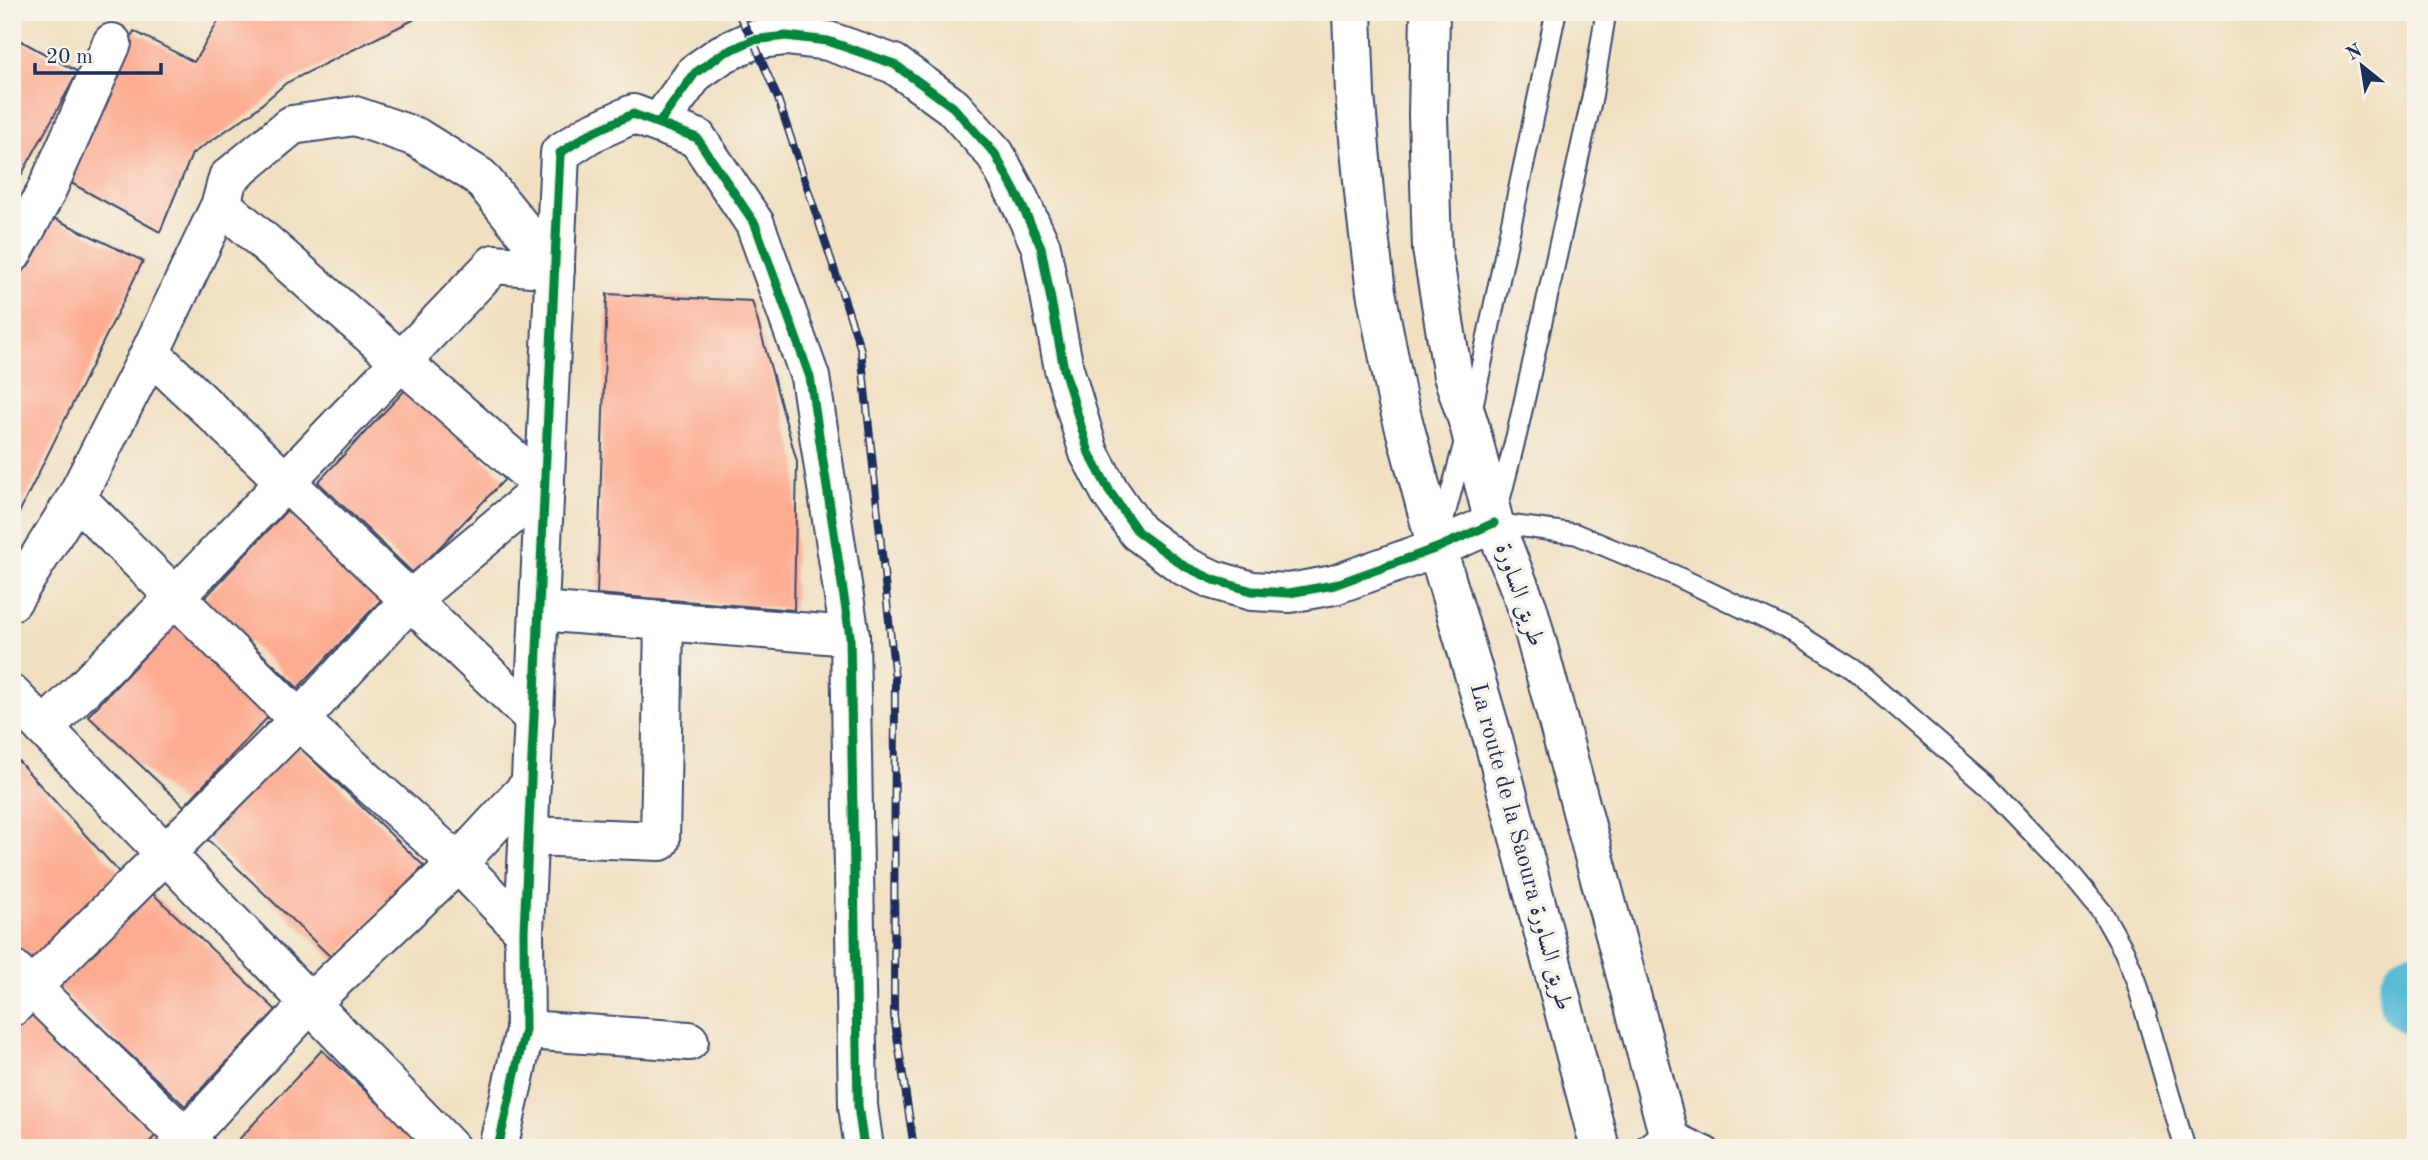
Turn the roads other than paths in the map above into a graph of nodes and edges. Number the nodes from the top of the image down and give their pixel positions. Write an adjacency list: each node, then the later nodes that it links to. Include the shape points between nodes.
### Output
1 (1352, 12): 17 (main road, via 1355,95 1376,292 1397,399)
2 (1430, 12): 12 (main road, طريق الساورة, via 1432,249 1453,376)
3 (1556, 12): 12 (lane)
4 (1606, 12): 16 (lane, via 1592,98)
5 (112, 43): 8 (main road, via 45,194)
6 (659, 123): 9 (main road, via 633,114 561,153); 17 (main road, via 695,73 752,40 786,36 828,41 894,64 953,107 995,154 1019,199 1041,247 1064,369 1090,453 1138,532 1184,566 1252,592 1289,593 1334,584); 23 (main road, via 697,138 755,224 810,377)
7 (221, 204): 9 (main road, via 228,178 292,125 355,116 416,137 480,177); 10 (main road); 11 (main road)
8 (12, 254)
9 (555, 269): 11 (main road, via 494,264); 14 (main road)
10 (150, 353): 13 (main road); 15 (main road)
11 (399, 360): 13 (main road); 14 (main road)
12 (1469, 424): 16 (main road, طريق الساورة); 17 (lane)
13 (284, 481): 18 (main road); 19 (main road)
14 (545, 487): 19 (main road); 21 (main road)
15 (76, 498): 18 (main road); 20 (main road)
16 (1494, 523): 17 (main road); 37 (main road, طريق الساورة, via 1528,609); 44 (lane, via 1576,534 1799,635 1853,669 1986,784 2066,868 2102,912 2124,951)
17 (1437, 548): 42 (main road, La route de la Saoura طريق الساورة, via 1494,742)
18 (175, 597): 26 (main road); 27 (main road)
19 (410, 600): 25 (main road); 26 (main road)
20 (12, 601)
21 (539, 611): 22 (main road); 25 (main road)
22 (664, 621): 23 (main road); 29 (main road, via 660,841)
23 (850, 636): 41 (main road, via 858,1107)
24 (12, 695): 27 (main road)
25 (535, 719): 28 (main road)
26 (299, 720): 30 (main road); 31 (main road)
27 (44, 728): 30 (main road)
28 (531, 784): 29 (main road); 31 (main road)
29 (529, 836): 32 (main road)
30 (167, 855): 33 (main road); 34 (main road)
31 (458, 863): 32 (main road); 34 (main road)
32 (524, 931): 35 (main road)
33 (19, 988): 38 (main road)
34 (310, 1003): 38 (main road); 39 (main road)
35 (525, 1030): 36 (main road); 40 (main road)
36 (689, 1041)
37 (1660, 1141): 43 (lane)
38 (186, 1144)
39 (450, 1148)
40 (498, 1148)
41 (864, 1148)
42 (1600, 1148)
43 (1709, 1148)
44 (2185, 1148)

